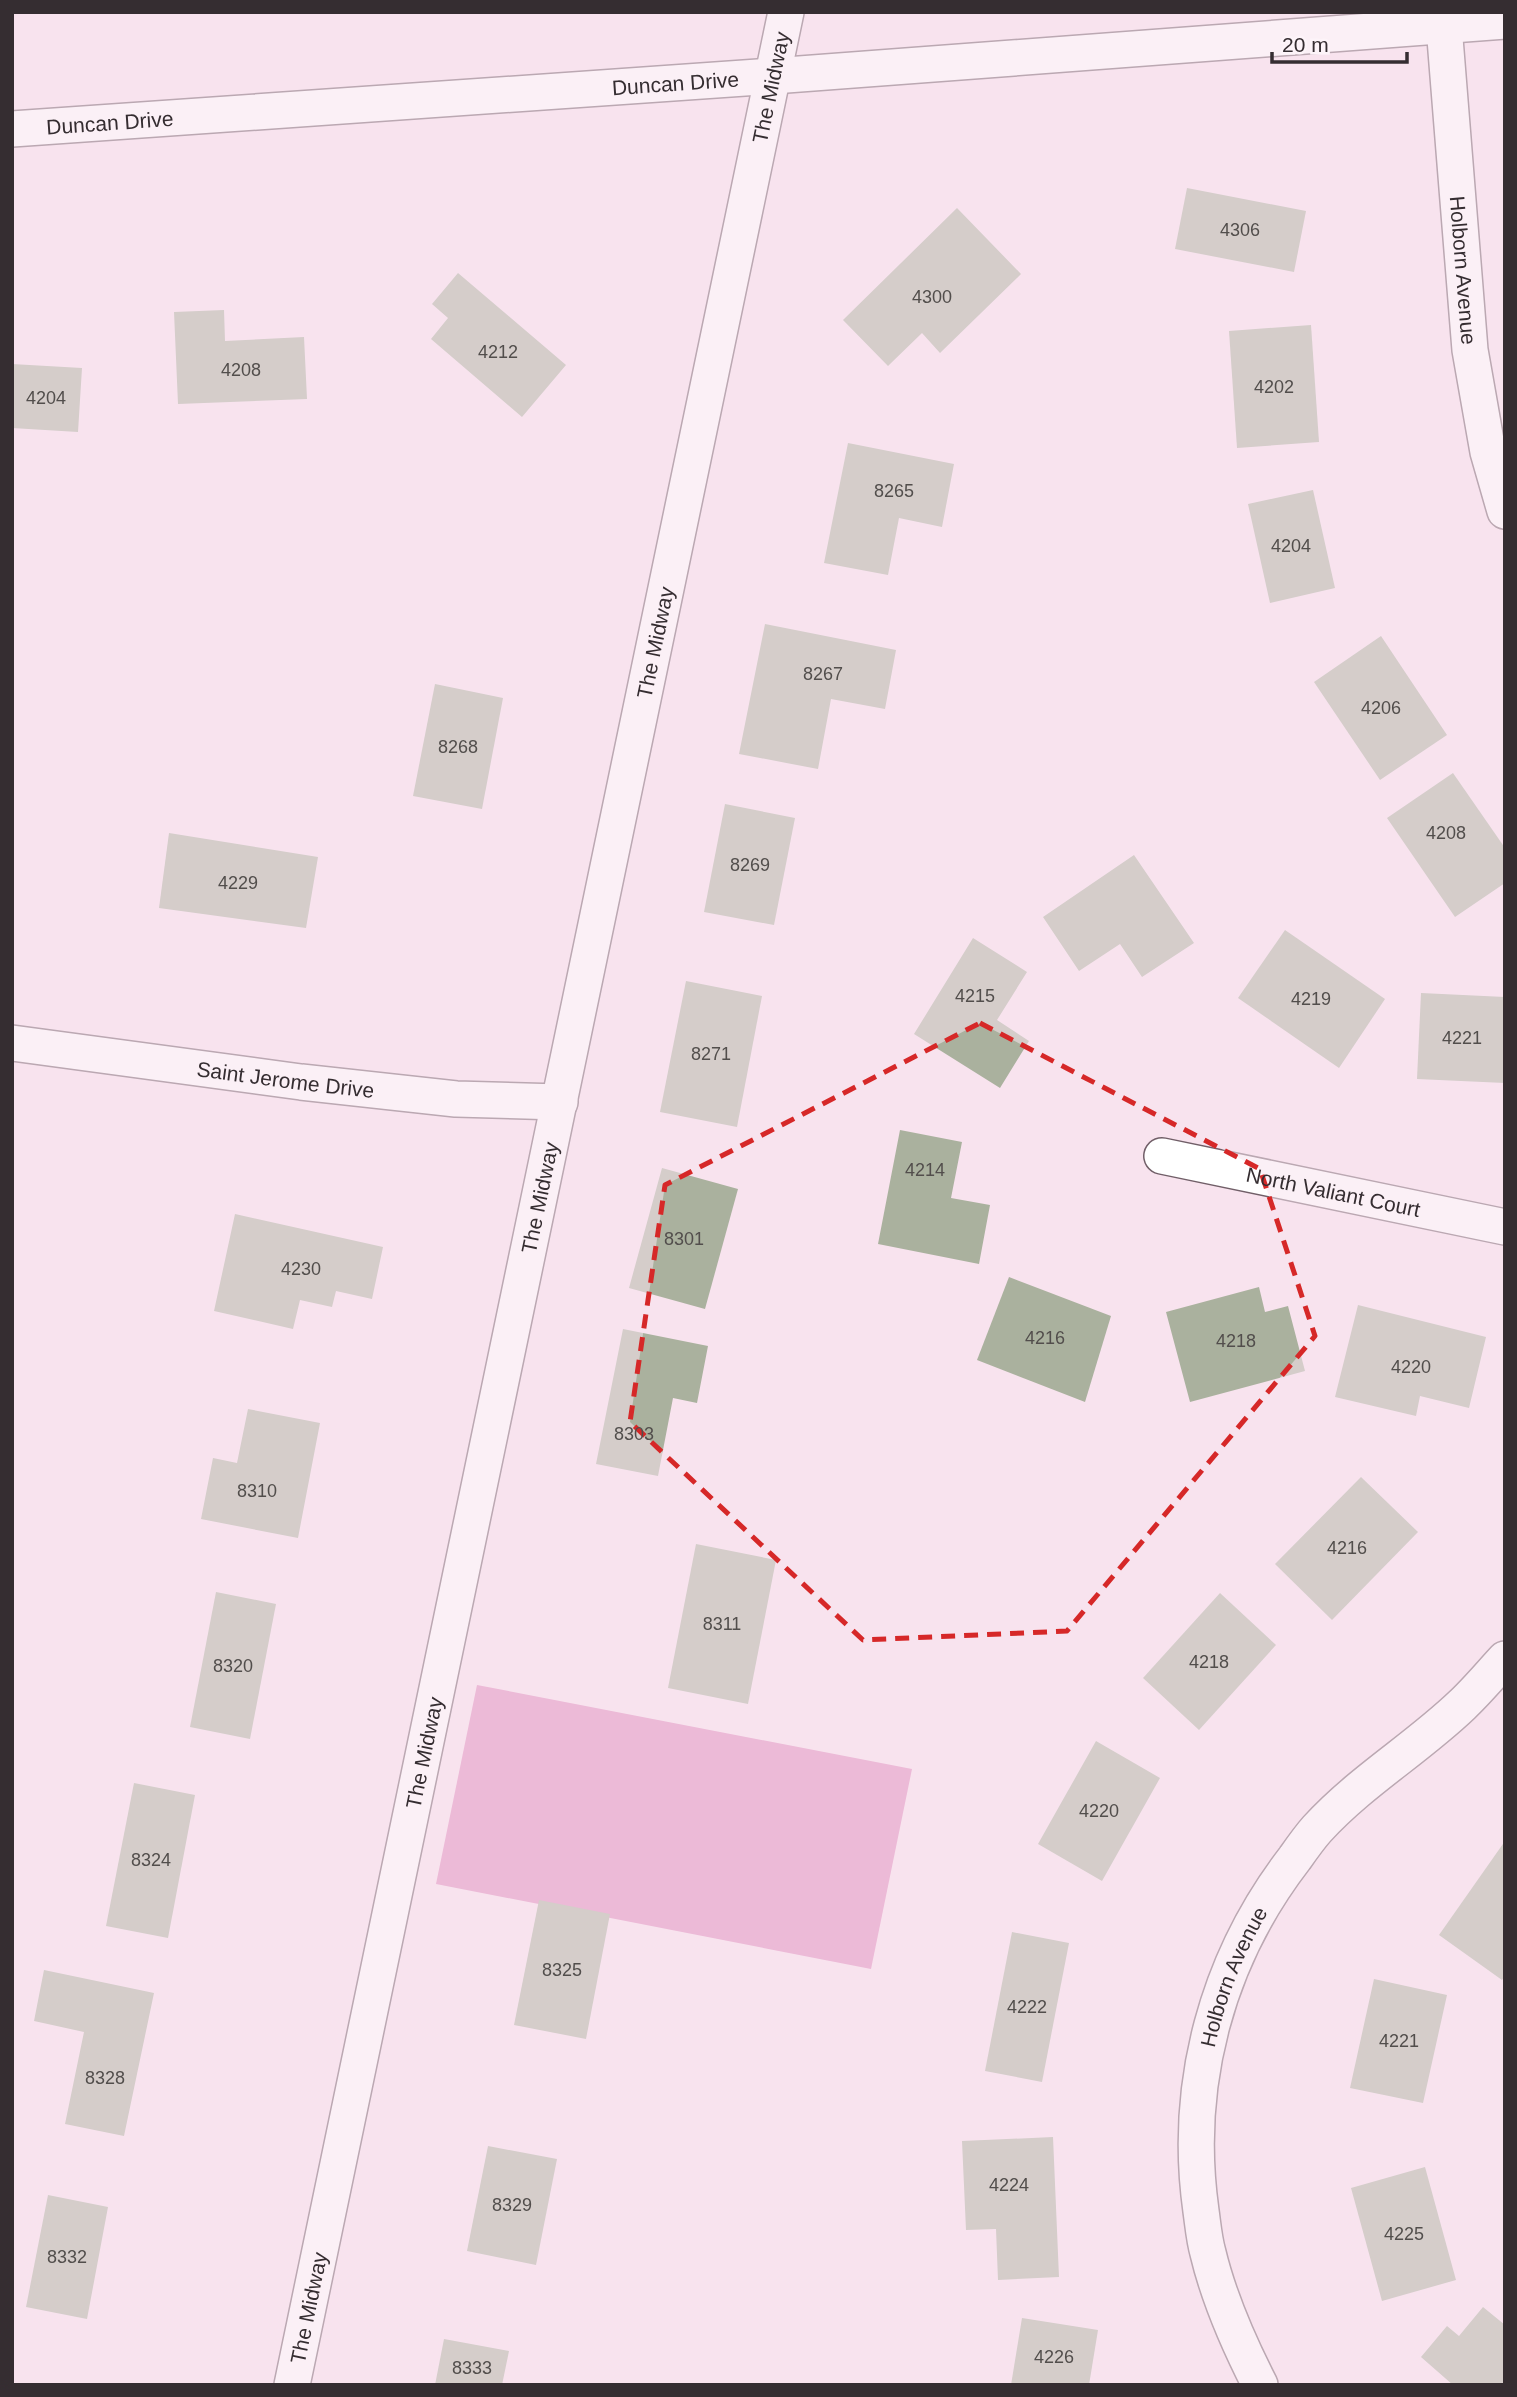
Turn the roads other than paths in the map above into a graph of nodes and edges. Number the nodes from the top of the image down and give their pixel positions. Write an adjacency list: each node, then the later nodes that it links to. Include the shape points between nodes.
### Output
1 (786, 12): 4 (street, The Midway)
2 (1505, 21): 3 (street, Duncan Drive)
3 (1444, 26): 4 (street, Duncan Drive); 6 (street, Holborn Avenue, via 1470,350 1488,452)
4 (773, 76): 5 (street, Duncan Drive); 8 (street, The Midway)
5 (12, 129)
6 (1505, 511)
7 (12, 1044): 8 (street, Saint Jerome Drive, via 456,1099)
8 (560, 1102): 12 (street, The Midway)
9 (1162, 1156): 10 (street, North Valiant Court)
10 (1505, 1227)
11 (1505, 1659): 13 (street, Holborn Avenue, via 1462,1705 1369,1779 1316,1830 1270,1889 1236,1952 1213,2019 1198,2097 1196,2172 1207,2251 1229,2323)
12 (292, 2385)
13 (1260, 2385)

